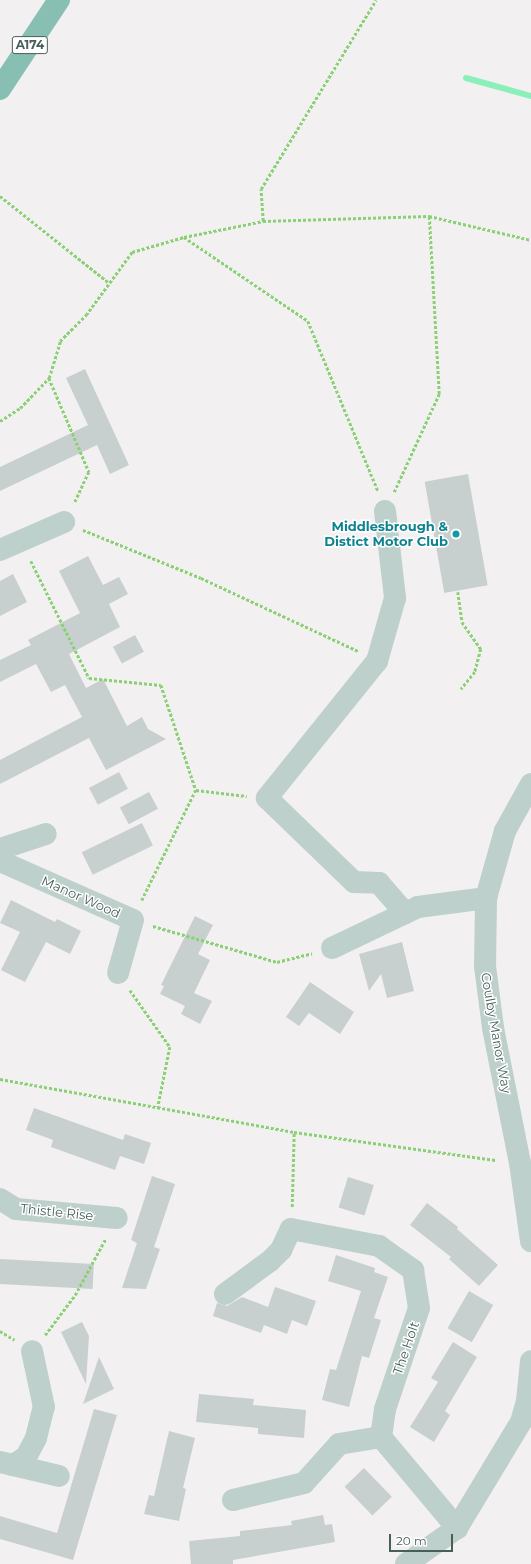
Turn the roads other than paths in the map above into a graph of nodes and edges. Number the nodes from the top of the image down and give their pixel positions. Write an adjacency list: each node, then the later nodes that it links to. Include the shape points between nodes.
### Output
1 (60, 0): 2 (highway, A174)
2 (0, 90)
3 (385, 511): 11 (street, via 395,598 377,661 267,798 354,882 378,883)
4 (64, 522): 5 (street)
5 (0, 550)
6 (531, 784): 10 (street, Coulby Manor Way, via 505,832)
7 (46, 834): 8 (street)
8 (0, 849)
9 (0, 861): 13 (street, Manor Wood, via 133,920)
10 (486, 898): 11 (street, via 418,907); 16 (street, Coulby Manor Way, via 485,966 490,1005 520,1163)
11 (405, 913): 12 (street)
12 (332, 948)
13 (118, 973)
14 (0, 1199): 15 (street, Thistle Rise, via 16,1209)
15 (116, 1218)
16 (531, 1241)
17 (226, 1294): 21 (street, The Holt, via 270,1261 281,1250 291,1229 380,1246 413,1270 419,1308 385,1409)
18 (32, 1351): 22 (street, via 44,1407 33,1444 26,1457)
19 (531, 1362): 20 (street)
20 (526, 1423): 25 (street)
21 (381, 1437): 24 (street, via 339,1444 304,1483); 25 (street)
22 (6, 1463): 23 (street)
23 (60, 1476)
24 (233, 1500)
25 (457, 1528): 26 (street)
26 (406, 1564)

